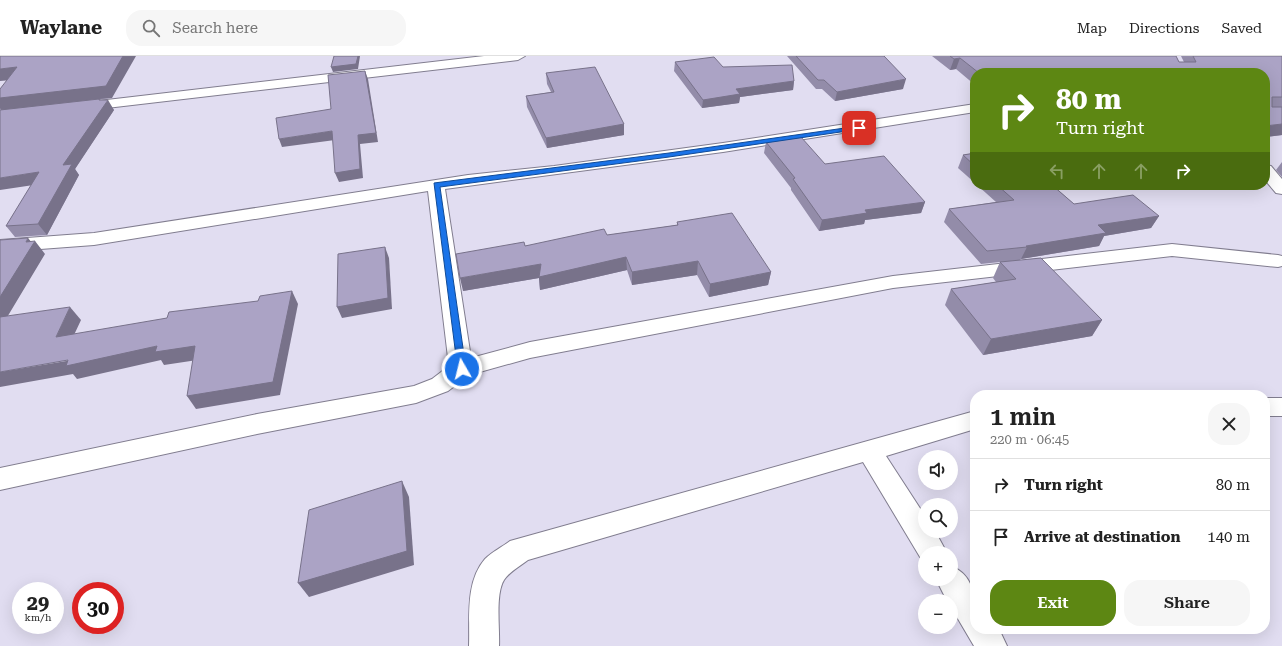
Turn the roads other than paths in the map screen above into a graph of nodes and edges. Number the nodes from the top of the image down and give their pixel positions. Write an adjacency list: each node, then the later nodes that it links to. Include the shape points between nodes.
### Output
1 (518, 56): 2 (street, via 379,66)
2 (69, 109)
3 (970, 109): 5 (street, via 669,155)
4 (1270, 176): 6 (street)
5 (436, 185): 7 (street, via 94,239); 9 (street)
6 (1282, 189)
7 (0, 246)
8 (1278, 261): 9 (street, via 1172,250 893,282 530,350)
9 (462, 369): 14 (street, via 440,385 416,394 257,424)
10 (1270, 407): 11 (street)
11 (1282, 407)
12 (970, 421): 13 (street)
13 (869, 451): 15 (street); 19 (street, via 520,550 494,570 489,579 486,591)
14 (0, 479)
15 (929, 546)
16 (954, 586): 17 (street)
17 (970, 611)
18 (984, 634): 20 (street)
19 (484, 646)
20 (992, 646)

